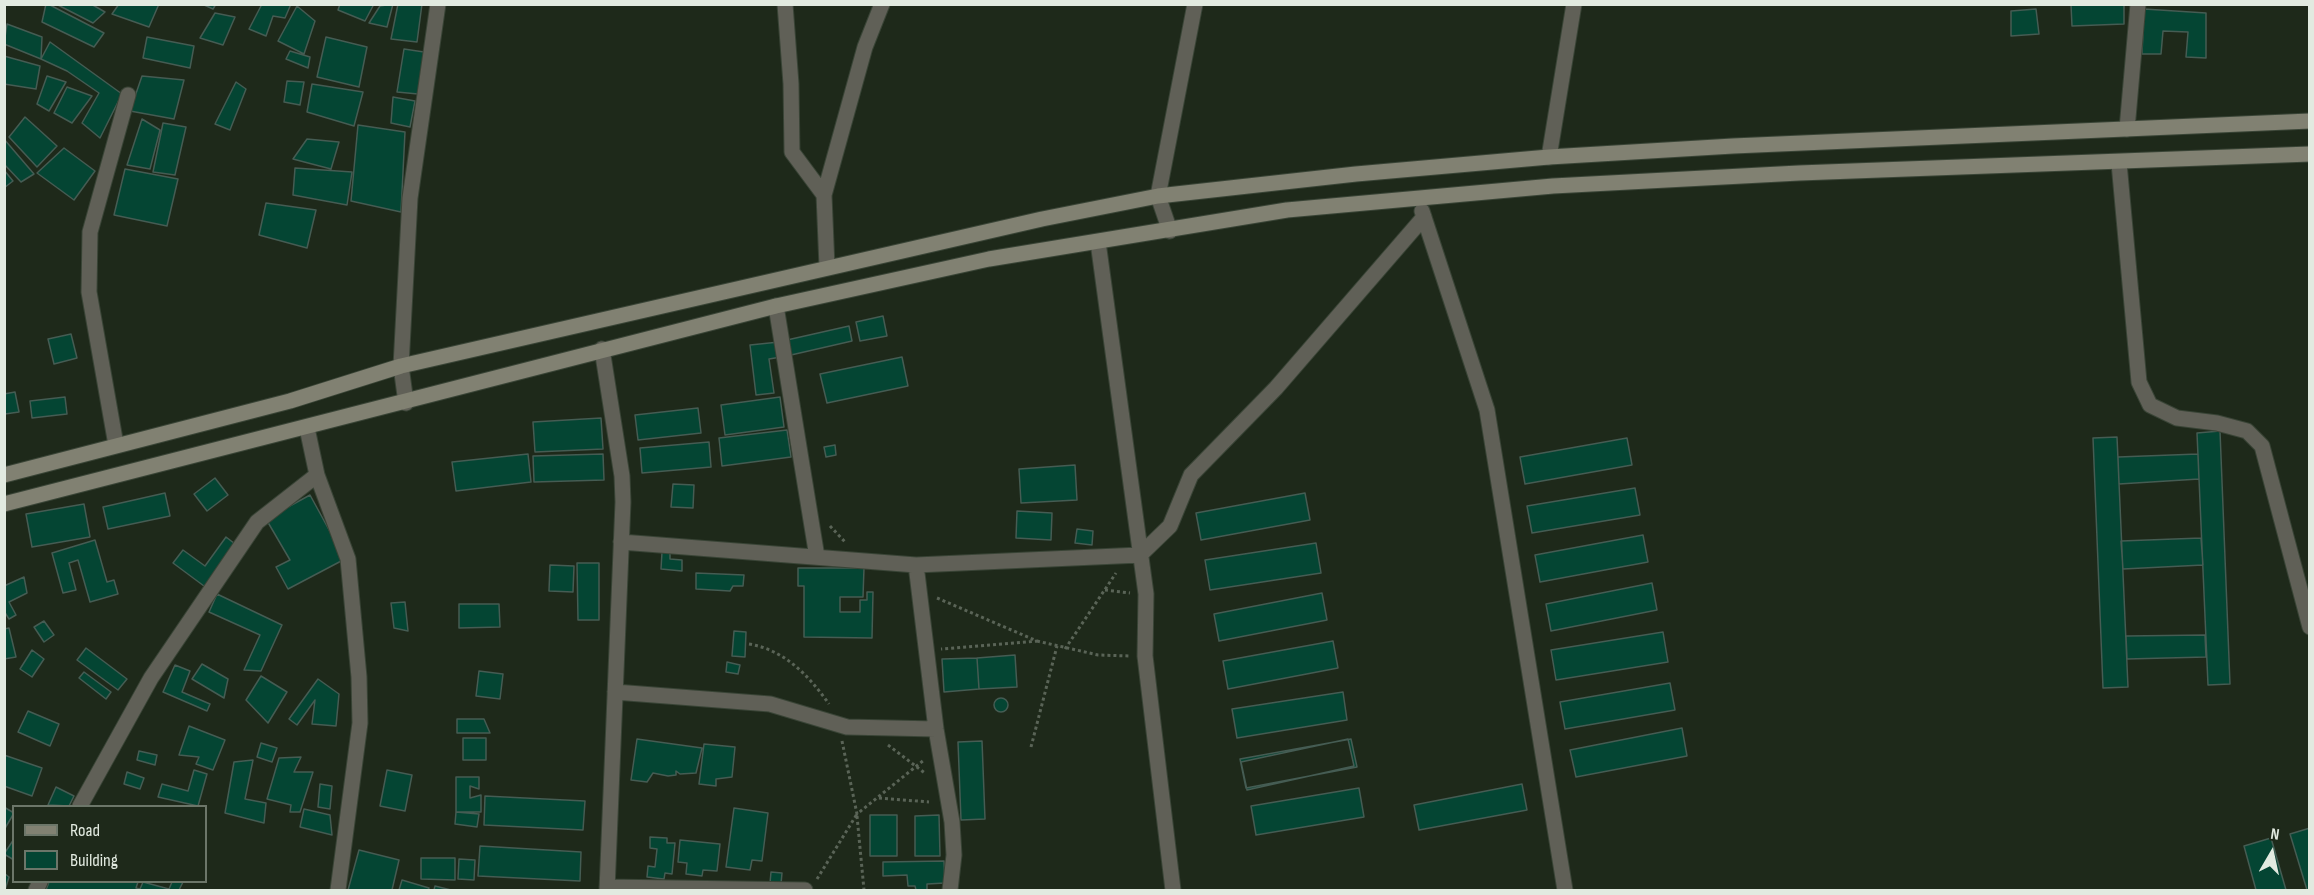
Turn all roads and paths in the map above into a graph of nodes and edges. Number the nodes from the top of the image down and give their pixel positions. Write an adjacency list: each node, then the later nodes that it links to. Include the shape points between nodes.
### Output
1 (438, 4): 22 (street, via 410,198)
2 (785, 4): 13 (street, via 792,152)
3 (882, 4): 13 (street, via 865,47)
4 (1195, 4): 14 (street)
5 (1574, 4): 11 (street)
6 (2138, 4): 9 (street)
7 (128, 95): 25 (street, via 90,232 88,267)
8 (2310, 120): 9 (main road)
9 (2127, 129): 11 (main road)
10 (2310, 154): 12 (main road)
11 (1549, 157): 14 (main road)
12 (2119, 163): 15 (main road, via 1799,173 1553,186); 38 (street, via 2139,382 2150,405 2177,418 2247,431 2262,446)
13 (824, 195): 19 (street)
14 (1158, 196): 17 (street); 19 (main road)
15 (1419, 198): 16 (street); 17 (main road, via 1287,210)
16 (1424, 217): 32 (street, via 1276,388 1191,475 1170,526); 60 (street, via 1487,410)
17 (1170, 231): 18 (main road)
18 (1098, 242): 20 (main road, via 989,259); 32 (street)
19 (827, 267): 22 (main road)
20 (776, 306): 21 (main road); 28 (street)
21 (602, 349): 23 (main road); 30 (street, via 622,476)
22 (401, 366): 23 (street); 25 (main road, via 290,401)
23 (406, 403): 24 (main road)
24 (307, 428): 27 (street); 29 (main road)
25 (116, 445): 26 (main road)
26 (4, 475)
27 (317, 475): 52 (street, via 257,522 151,678); 56 (street, via 348,559 359,677 360,723)
28 (808, 503): 31 (path); 33 (street)
29 (4, 504)
30 (621, 542): 33 (street); 45 (street)
31 (854, 548)
32 (1134, 555): 34 (street); 36 (path); 37 (street)
33 (817, 557): 34 (street)
34 (916, 565): 35 (street)
35 (920, 590): 39 (path); 43 (street)
36 (1105, 590): 37 (path); 42 (path)
37 (1146, 594): 44 (street)
38 (2310, 627)
39 (1037, 641): 41 (path); 43 (path)
40 (749, 644): 46 (path, via 766,647 800,669 829,704)
41 (1057, 646): 42 (path); 49 (path)
42 (1065, 649): 44 (path, via 1098,655)
43 (927, 650): 47 (street)
44 (1144, 656): 59 (street)
45 (615, 692): 46 (street, via 770,704); 55 (street)
46 (839, 726): 47 (street); 53 (path)
47 (936, 729): 48 (street)
48 (939, 747): 50 (path); 58 (street, via 954,855)
49 (1031, 747)
50 (877, 798): 51 (path); 53 (path)
51 (929, 802)
52 (81, 805)
53 (857, 814): 54 (path); 57 (path)
54 (811, 886): 55 (street)
55 (607, 889)
56 (338, 891)
57 (864, 891)
58 (950, 891)
59 (1173, 891)
60 (1564, 891)

